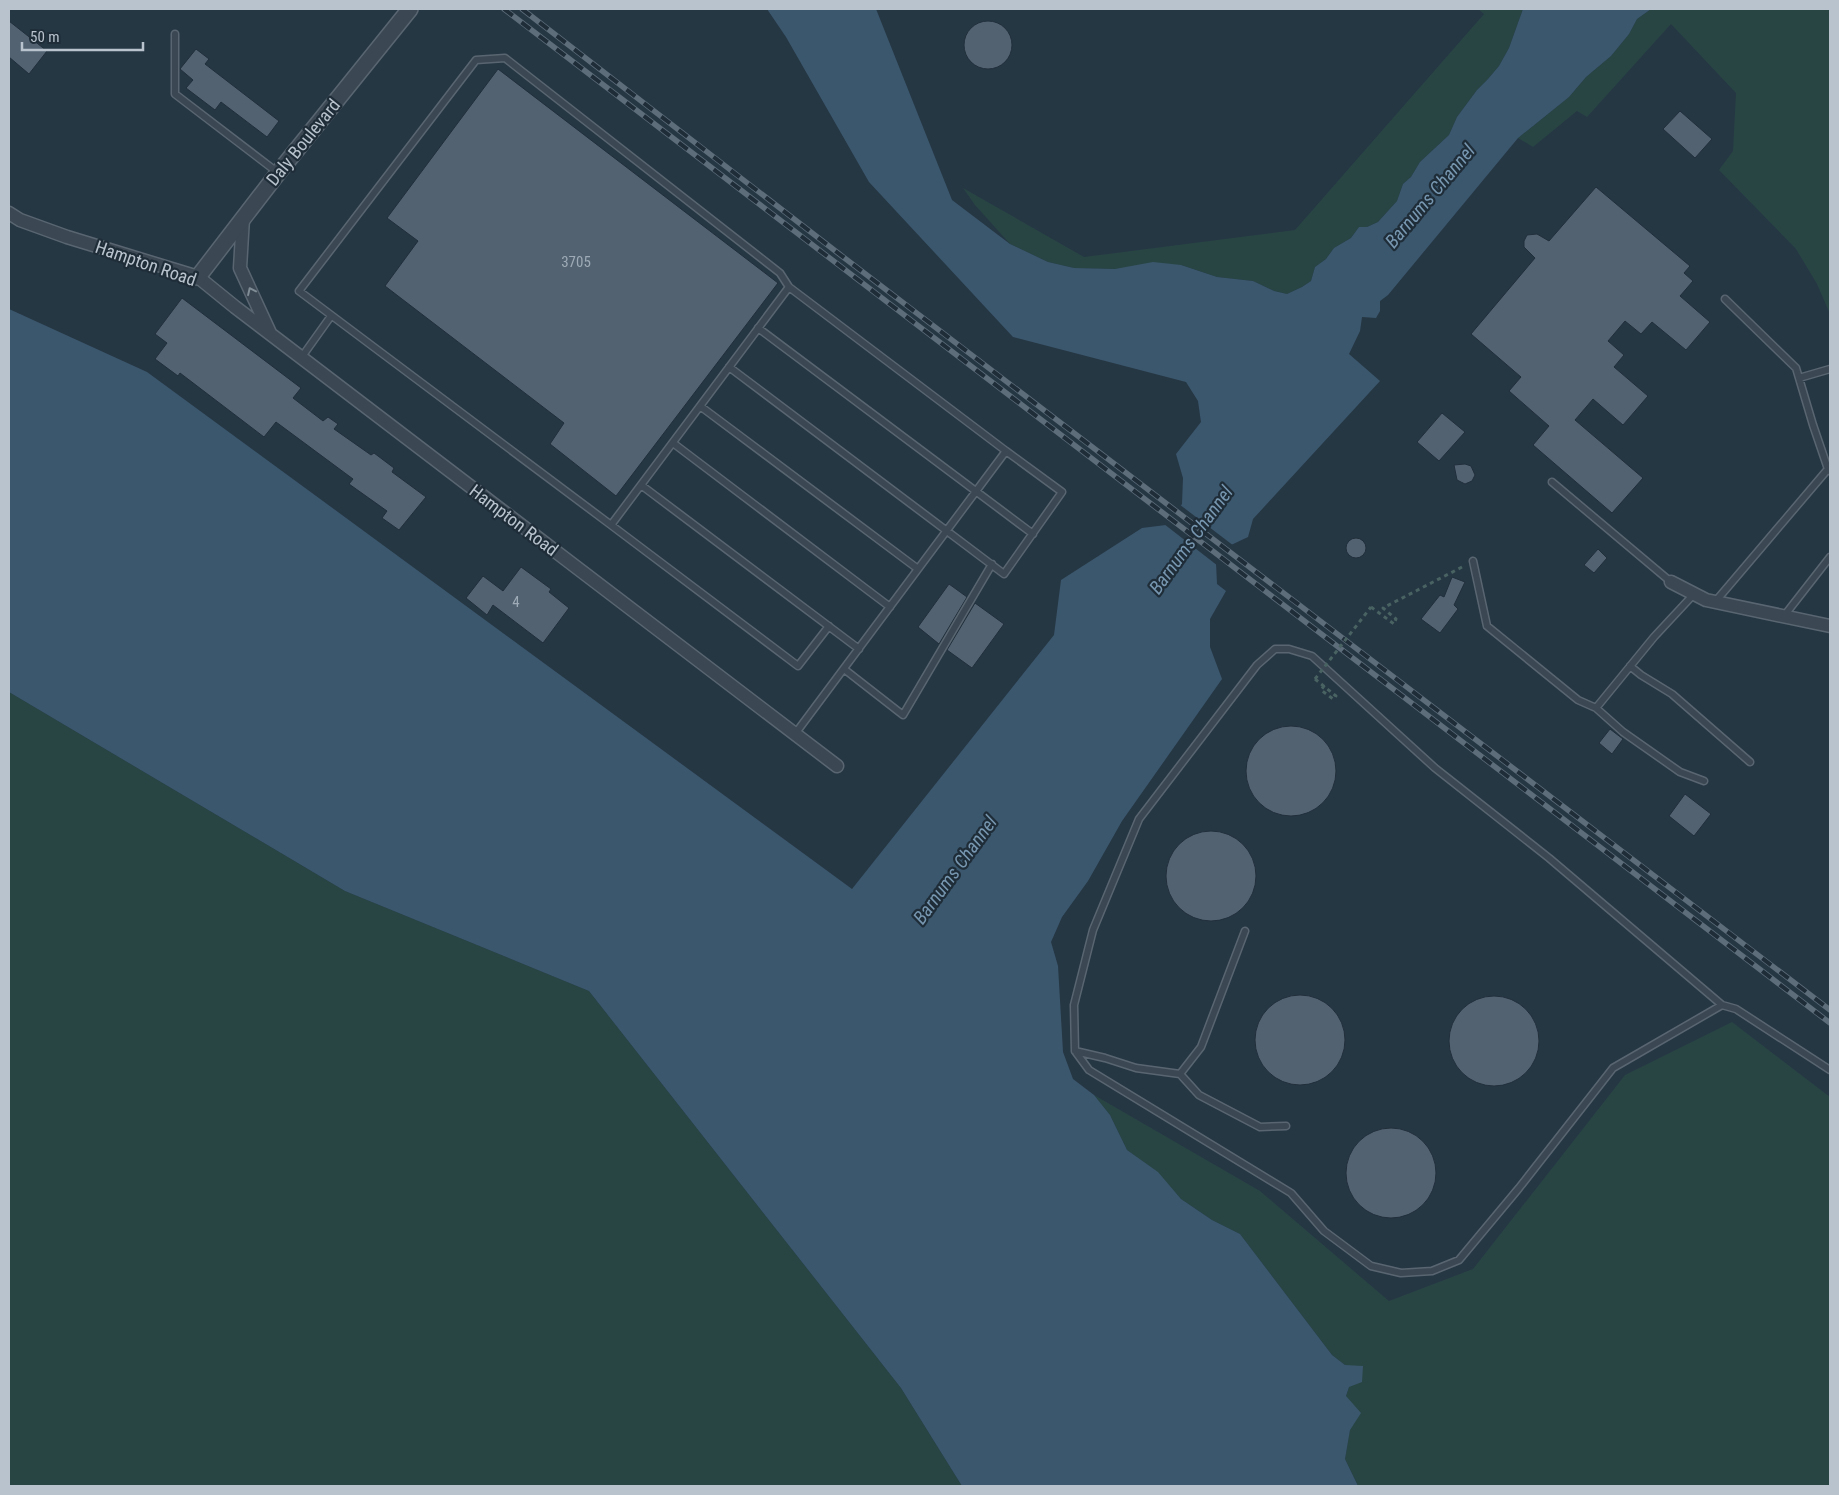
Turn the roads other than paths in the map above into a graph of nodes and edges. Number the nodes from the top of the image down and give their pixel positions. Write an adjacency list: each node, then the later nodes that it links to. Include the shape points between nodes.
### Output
1 (410, 9): 3 (street, Daly Boulevard)
2 (175, 34): 3 (lane, via 174,94)
3 (278, 173): 5 (street, Daly Boulevard)
4 (9, 213): 6 (street, Hampton Road, via 67,237)
5 (243, 218): 6 (street, Daly Boulevard); 11 (street, Hampton Road, one-way to 5, via 240,268)
6 (198, 277): 11 (street, Hampton Road)
7 (789, 287): 9 (lane, via 780,273 505,58 476,60 299,291); 10 (lane); 18 (lane)
8 (1725, 299): 15 (lane, via 1796,368)
9 (331, 316): 12 (lane); 23 (lane)
10 (758, 328): 13 (lane); 22 (lane)
11 (271, 335): 12 (street, Hampton Road)
12 (301, 358): 41 (street, Hampton Road)
13 (729, 367): 16 (lane); 24 (lane)
14 (1830, 368): 15 (lane)
15 (1799, 378): 19 (lane)
16 (700, 406): 17 (lane); 29 (lane)
17 (672, 443): 21 (lane); 33 (lane)
18 (1006, 451): 22 (lane); 25 (lane, via 1062,492)
19 (1829, 471): 32 (lane)
20 (1552, 482): 30 (lane)
21 (641, 485): 23 (lane); 35 (lane)
22 (976, 492): 24 (lane); 25 (lane)
23 (611, 525): 35 (lane, via 798,666)
24 (946, 532): 28 (lane); 29 (lane)
25 (1033, 534): 28 (lane, via 1004,574)
26 (1830, 557): 34 (lane)
27 (1474, 561): 40 (lane, via 1487,626 1578,700)
28 (992, 564): 39 (lane, via 903,715)
29 (918, 569): 33 (lane)
30 (1671, 582): 31 (street)
31 (1694, 594): 32 (street); 38 (lane)
32 (1716, 602): 34 (street)
33 (890, 607): 37 (lane)
34 (1783, 617): 36 (street)
35 (829, 626): 37 (lane)
36 (1830, 626)
37 (859, 648): 39 (lane)
38 (1630, 666): 40 (lane); 42 (lane, via 1672,694)
39 (844, 669): 41 (lane)
40 (1596, 708): 44 (lane, via 1623,732 1680,772)
41 (795, 734): 43 (street, Hampton Road)
42 (1750, 762)
43 (837, 766)
44 (1704, 781)
45 (1245, 931): 49 (lane, via 1201,1047)
46 (1722, 1005): 47 (lane, via 1612,1068 1459,1260 1432,1271 1401,1272 1371,1266 1324,1231 1291,1193 1089,1070); 47 (lane, via 1549,858 1435,768 1312,656 1289,649 1274,650 1257,665 1139,820 1093,930 1074,1005); 48 (lane, via 1736,1009)
47 (1075, 1051): 49 (lane, via 1136,1068)
48 (1830, 1070)
49 (1180, 1074): 50 (lane, via 1199,1095 1260,1127)
50 (1286, 1126)

